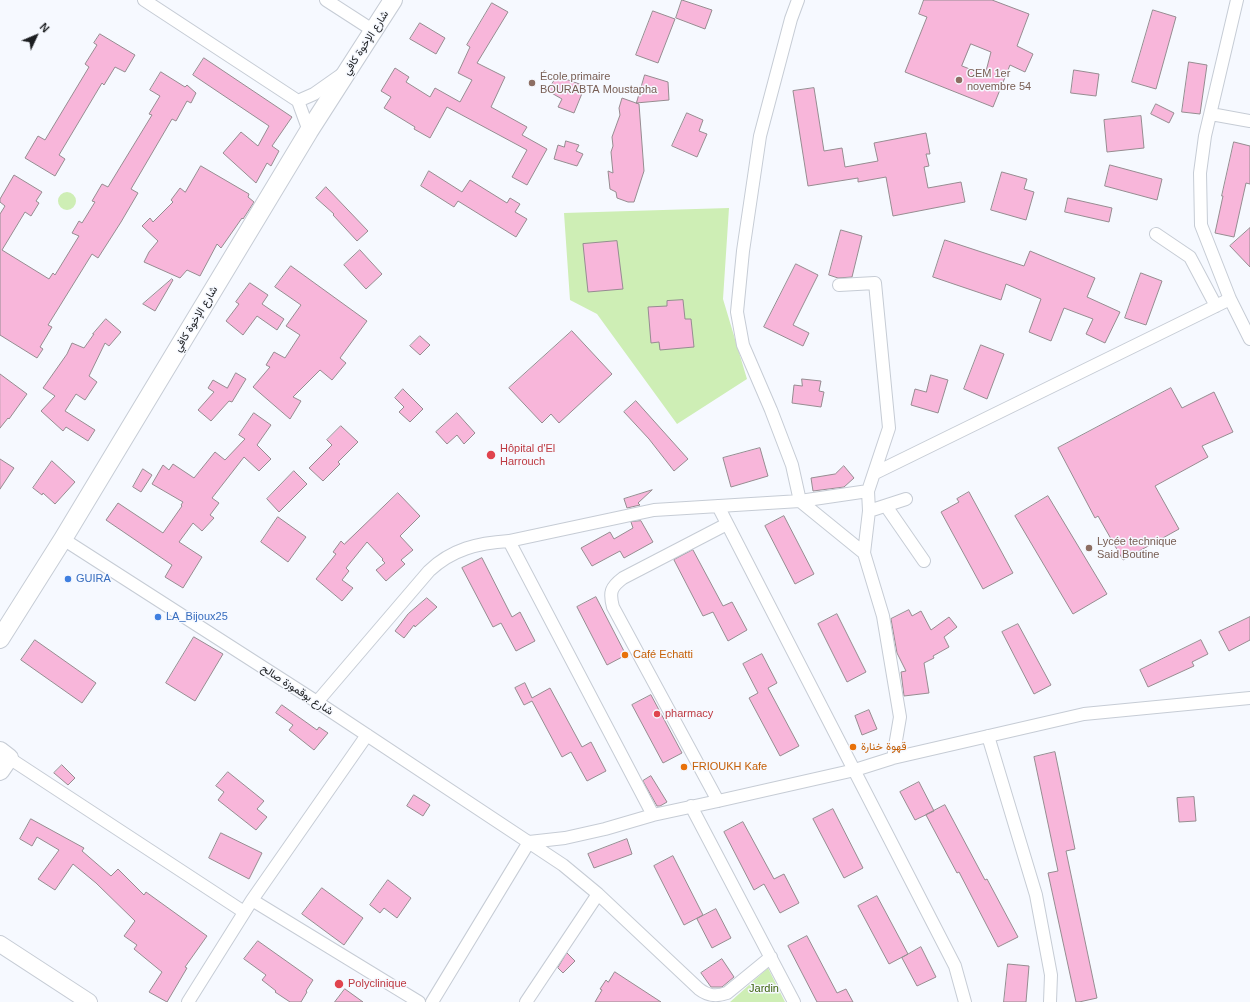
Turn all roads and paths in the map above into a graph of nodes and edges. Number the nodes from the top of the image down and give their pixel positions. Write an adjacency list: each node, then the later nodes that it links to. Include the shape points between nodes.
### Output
1 (144, 0): 8 (street)
2 (326, 0): 6 (street)
3 (393, 0): 6 (main road, شارع الإخوة كافي)
4 (798, 0): 20 (street, via 760,136 737,312 743,345 792,465)
5 (1237, 0): 9 (street)
6 (374, 30): 7 (main road, شارع الإخوة كافي)
7 (344, 76): 8 (street); 11 (main road, شارع الإخوة كافي)
8 (298, 101): 11 (street)
9 (1210, 114): 10 (street); 14 (street, via 1200,173 1202,225)
10 (1250, 121)
11 (311, 128): 25 (main road, شارع الإخوة كافي)
12 (1156, 234): 15 (street, via 1190,258)
13 (839, 285): 17 (street, via 876,283 888,428)
14 (1230, 299): 15 (street); 16 (street)
15 (1216, 306): 17 (street)
16 (1250, 339)
17 (875, 473): 18 (street)
18 (868, 491): 20 (street); 23 (street)
19 (906, 499): 22 (street)
20 (800, 501): 21 (street); 27 (street)
21 (718, 506): 24 (street); 26 (street, via 654,510)
22 (886, 506): 23 (street); 28 (street)
23 (869, 511): 27 (street)
24 (727, 524): 36 (street); 37 (street, via 623,578 616,582 611,590 613,607)
25 (63, 539): 29 (main road, شارع الإخوة كافي); 31 (street, شارع بوقموزة صالح)
26 (509, 541): 31 (street, via 486,543 453,553 438,562); 39 (street)
27 (864, 553): 34 (street, via 882,616 900,717)
28 (924, 561)
29 (0, 639)
30 (1250, 698): 33 (street, via 1084,714)
31 (317, 702): 32 (street, شارع بوقموزة صالح)
32 (367, 735): 40 (street, شارع بوقموزة صالح); 42 (street)
33 (988, 736): 34 (street); 53 (street, via 1036,895 1051,975)
34 (893, 758): 36 (street)
35 (3, 760): 43 (street)
36 (854, 770): 37 (street); 52 (street, via 955,966)
37 (718, 801): 38 (street)
38 (691, 806): 39 (street); 45 (street)
39 (653, 814): 40 (street, via 605,829)
40 (529, 842): 41 (street, شارع بوقموزة صالح, via 563,865); 49 (street)
41 (598, 894): 45 (street, شارع بوقموزة صالح, via 706,994 719,996 727,993); 50 (street)
42 (252, 900): 43 (street); 48 (street)
43 (244, 912): 47 (street)
44 (0, 944): 46 (street)
45 (771, 957): 51 (street)
46 (89, 1002)
47 (188, 1002)
48 (419, 1002)
49 (432, 1002)
50 (526, 1002)
51 (794, 1002)
52 (965, 1002)
53 (1050, 1002)

